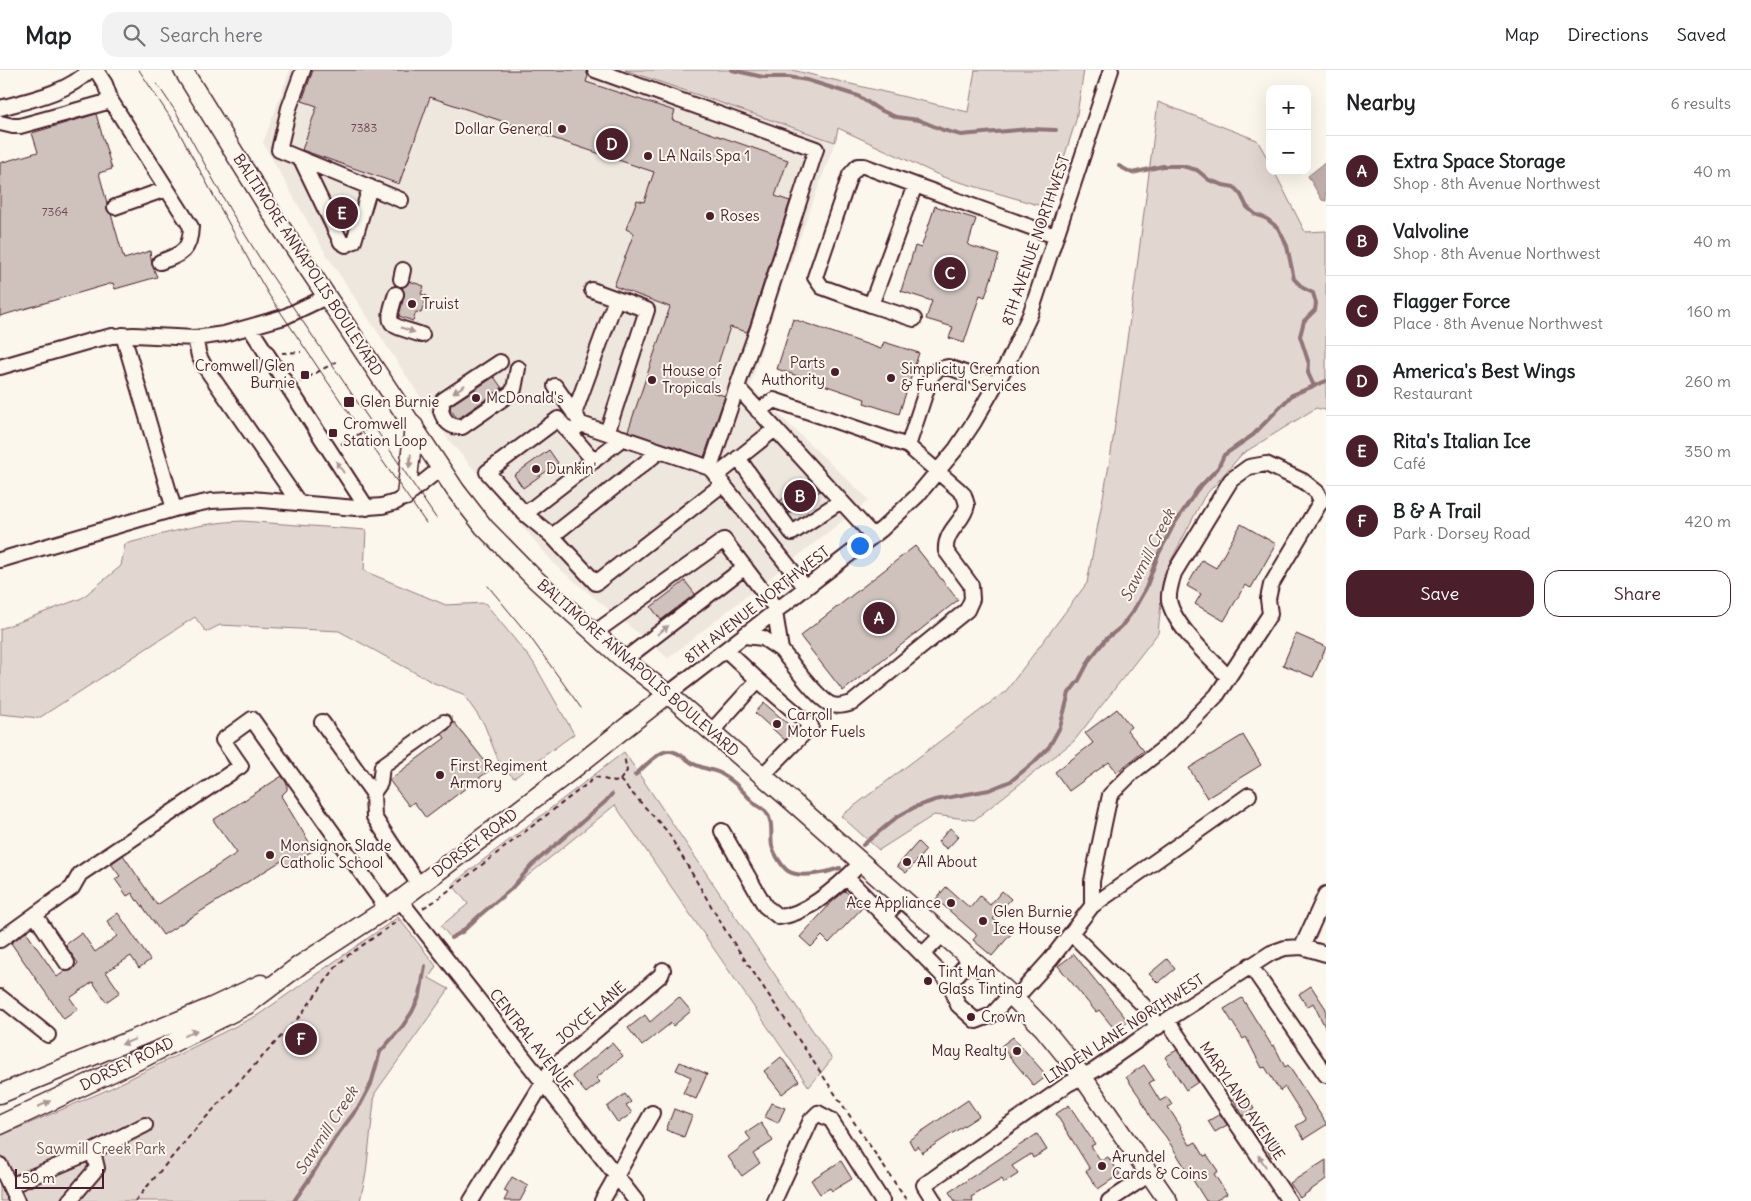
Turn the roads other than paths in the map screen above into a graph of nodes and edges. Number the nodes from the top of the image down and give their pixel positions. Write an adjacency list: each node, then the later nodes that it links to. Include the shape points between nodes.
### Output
1 (90, 70): 8 (street, via 59,89)
2 (96, 70): 7 (street)
3 (183, 70): 20 (main road, BALTIMORE ANNAPOLIS BOULEVARD)
4 (303, 70): 10 (street, via 279,150)
5 (595, 70): 33 (street, via 816,149)
6 (1111, 70): 16 (street, 8TH AVENUE NORTHWEST)
7 (111, 101): 9 (street, via 20,126); 13 (street)
8 (0, 108)
9 (0, 123)
10 (301, 159): 12 (street); 12 (street, via 341,242 346,245 354,241)
11 (915, 185): 16 (street); 22 (street); 22 (street, via 864,166 858,166 850,175 815,277 822,287)
12 (370, 187): 14 (street)
13 (166, 189): 15 (street); 17 (street, via 191,227 190,240 182,253)
14 (401, 200)
15 (115, 207)
16 (1055, 236): 31 (street, 8TH AVENUE NORTHWEST, via 1030,315)
17 (160, 262)
18 (592, 290): 21 (street)
19 (396, 294): 26 (street, one-way to 26, via 389,314 392,324)
20 (326, 297): 24 (street, via 284,317); 36 (main road, BALTIMORE ANNAPOLIS BOULEVARD)
21 (616, 299): 35 (street); 39 (street, via 647,310)
22 (872, 305): 23 (street)
23 (914, 320)
24 (250, 328): 27 (street); 52 (street, one-way to 24)
25 (122, 335): 27 (street); 29 (street); 51 (street)
26 (422, 335)
27 (195, 338): 50 (street, via 205,367)
28 (500, 362): 30 (street, one-way to 30, via 443,400 441,412 448,424 462,427 512,393)
29 (0, 367)
30 (518, 368)
31 (996, 384): 41 (street, via 948,367 938,369 931,376); 46 (street, 8TH AVENUE NORTHWEST, via 969,429)
32 (555, 386): 35 (street)
33 (736, 387): 34 (street); 47 (street)
34 (758, 411): 37 (street); 41 (street, via 774,400)
35 (578, 419): 38 (street); 39 (street)
36 (414, 426): 45 (main road, BALTIMORE ANNAPOLIS BOULEVARD); 48 (main road, one-way to 48)
37 (775, 429): 43 (street); 49 (street)
38 (570, 432): 44 (street); 53 (street, via 558,419 488,472)
39 (607, 433): 40 (street)
40 (623, 438): 42 (street); 44 (street)
41 (908, 446): 46 (street)
42 (660, 451): 47 (street); 54 (street)
43 (738, 458): 47 (street); 49 (street, via 792,533)
44 (594, 461): 53 (street)
45 (442, 468): 48 (street); 60 (main road, BALTIMORE ANNAPOLIS BOULEVARD, via 484,527)
46 (937, 472): 55 (street, 8TH AVENUE NORTHWEST, via 917,496); 63 (street, via 964,495 967,505 949,534 946,550 971,585 972,599 967,610 852,703 833,705 823,700)
47 (716, 476): 54 (street, via 596,583); 58 (street)
48 (406, 496): 52 (street, via 389,504)
49 (841, 501): 55 (street)
50 (298, 503): 51 (street, via 238,499); 52 (street)
51 (174, 508): 56 (street)
52 (367, 508)
53 (525, 514): 54 (street)
54 (552, 536)
55 (873, 536): 58 (street, 8TH AVENUE NORTHWEST)
56 (0, 559)
57 (745, 567): 59 (street); 60 (street, via 724,540); 64 (street, one-way to 57)
58 (806, 588): 59 (street, 8TH AVENUE NORTHWEST)
59 (776, 611): 61 (street, 8TH AVENUE NORTHWEST); 63 (street)
60 (594, 632): 64 (main road, BALTIMORE ANNAPOLIS BOULEVARD)
61 (744, 636): 62 (street, 8TH AVENUE NORTHWEST); 63 (street, via 763,638)
62 (726, 650): 66 (street); 67 (street, 8TH AVENUE NORTHWEST)
63 (781, 650)
64 (624, 660): 67 (main road, BALTIMORE ANNAPOLIS BOULEVARD)
65 (1228, 677): 65 (street, via 1270,614 1268,599 1271,585 1321,501 1317,492 1303,481 1266,464 1250,468 1231,480 1174,573 1170,586 1169,599 1174,615); 83 (street, via 1217,695 1169,744 1110,795 1092,881)
66 (758, 680): 70 (street); 71 (street, via 811,726)
67 (668, 694): 70 (main road, BALTIMORE ANNAPOLIS BOULEVARD); 78 (main road, DORSEY ROAD)
68 (322, 722): 72 (street)
69 (444, 722): 72 (street, via 382,766 380,783)
70 (711, 732): 71 (main road, BALTIMORE ANNAPOLIS BOULEVARD)
71 (762, 776): 75 (main road, BALTIMORE ANNAPOLIS BOULEVARD)
72 (373, 793): 78 (street, via 374,817)
73 (1249, 795): 83 (street)
74 (722, 831): 76 (street, via 765,906 779,917 804,910)
75 (862, 862): 76 (street); 77 (main road, BALTIMORE ANNAPOLIS BOULEVARD)
76 (847, 878): 81 (street)
77 (885, 883): 80 (main road, BALTIMORE ANNAPOLIS BOULEVARD); 81 (street)
78 (419, 885): 82 (main road, DORSEY ROAD)
79 (1326, 894): 89 (street)
80 (902, 898): 85 (street); 87 (main road, BALTIMORE ANNAPOLIS BOULEVARD)
81 (869, 900): 85 (street)
82 (393, 904): 84 (street, CENTRAL AVENUE, via 252,719 224,740 242,766 80,874 72,888); 94 (main road, DORSEY ROAD); 104 (street, CENTRAL AVENUE, via 411,914)
83 (1092, 906): 86 (street)
84 (34, 915): 88 (street); 93 (street)
85 (885, 916): 90 (street)
86 (1072, 933): 98 (street); 100 (street, MARYLAND AVENUE)
87 (943, 934): 90 (street); 92 (main road, BALTIMORE ANNAPOLIS BOULEVARD)
88 (0, 940)
89 (1302, 947): 91 (street); 95 (street, LINDEN LANE NORTHWEST, via 1271,953)
90 (923, 954): 97 (street)
91 (1326, 954)
92 (971, 959): 97 (street); 98 (main road, BALTIMORE ANNAPOLIS BOULEVARD)
93 (67, 963)
94 (300, 965): 105 (main road, DORSEY ROAD, one-way to 105, via 212,1008); 107 (main road, DORSEY ROAD, one-way to 94, via 147,1056 246,1005)
95 (1250, 966): 100 (street, LINDEN LANE NORTHWEST); 102 (street)
96 (663, 970): 104 (street, JOYCE LANE, via 552,1068)
97 (950, 983): 98 (street, via 958,1005 976,1021 992,1015)
98 (1013, 996): 103 (main road, BALTIMORE ANNAPOLIS BOULEVARD)
99 (0, 997): 101 (street)
100 (1162, 1023): 103 (street, LINDEN LANE NORTHWEST); 124 (street, MARYLAND AVENUE, one-way to 100)
101 (48, 1035)
102 (1326, 1075)
103 (1082, 1076): 111 (main road, BALTIMORE ANNAPOLIS BOULEVARD); 121 (street, LINDEN LANE NORTHWEST, via 924,1185)
104 (543, 1082): 112 (street, CENTRAL AVENUE); 116 (street, JOYCE LANE)
105 (0, 1094)
106 (652, 1113): 112 (street)
107 (0, 1124)
108 (145, 1125): 109 (street)
109 (93, 1151): 113 (street); 115 (street, via 97,1168)
110 (0, 1166): 113 (street)
111 (1150, 1174): 122 (street); 123 (main road, BALTIMORE ANNAPOLIS BOULEVARD)
112 (616, 1176): 117 (street); 118 (street, CENTRAL AVENUE)
113 (10, 1186): 114 (street)
114 (17, 1201)
115 (69, 1201)
116 (470, 1201)
117 (602, 1201)
118 (636, 1201)
119 (774, 1201): 120 (street, via 810,1120 818,1113 831,1120)
120 (882, 1201)
121 (934, 1201)
122 (1109, 1201)
123 (1168, 1201)
124 (1289, 1201)

